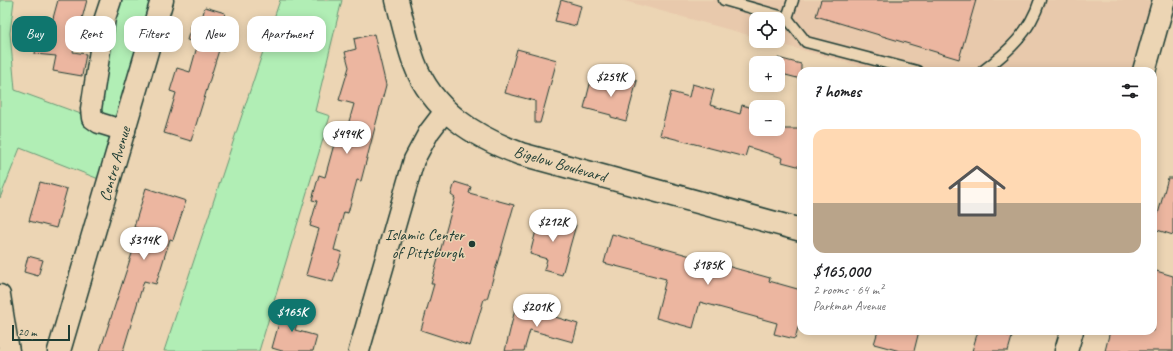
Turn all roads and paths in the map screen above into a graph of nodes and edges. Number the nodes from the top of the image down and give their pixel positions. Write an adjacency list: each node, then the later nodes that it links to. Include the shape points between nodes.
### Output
1 (111, 0): 13 (street, via 91,109 92,118 99,123)
2 (162, 0): 13 (main road, Centre Avenue)
3 (397, 0): 12 (main road, Bigelow Boulevard, via 414,62 430,94)
4 (724, 0): 8 (lane)
5 (793, 0): 8 (lane)
6 (1040, 0): 10 (lane, via 1035,15 1008,51)
7 (1164, 0): 11 (main road)
8 (787, 18): 9 (lane, via 806,42)
9 (902, 67)
10 (988, 67)
11 (1145, 67)
12 (445, 110): 14 (main road, Bigelow Boulevard, via 484,139 522,154); 19 (street, via 429,132 414,160)
13 (125, 131): 18 (main road, Centre Avenue)
14 (797, 229)
15 (0, 295): 17 (street)
16 (1071, 335): 20 (main road)
17 (9, 351)
18 (59, 351)
19 (358, 351)
20 (1066, 351)

